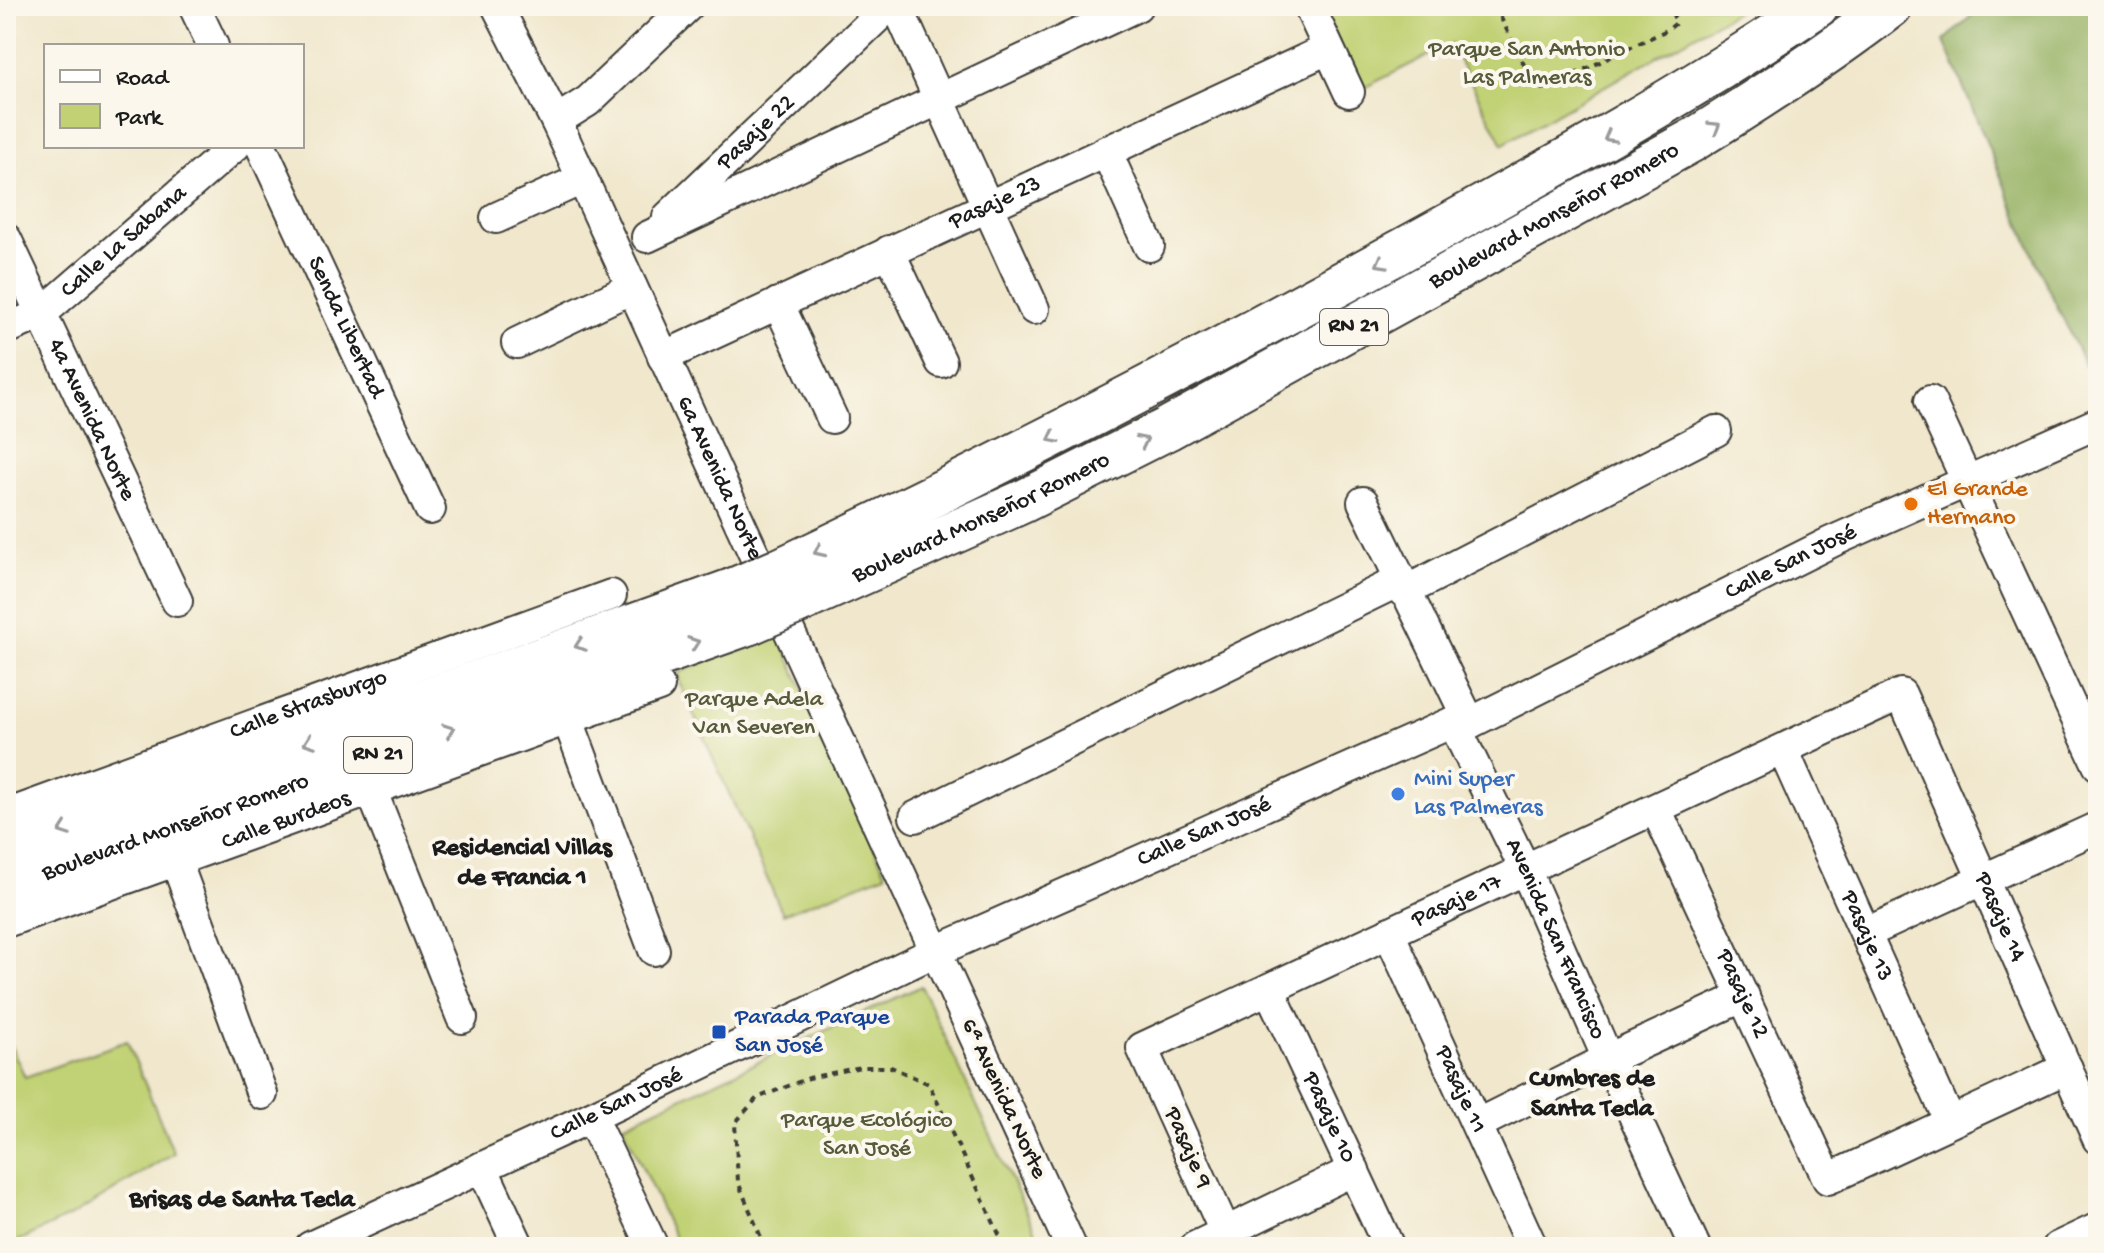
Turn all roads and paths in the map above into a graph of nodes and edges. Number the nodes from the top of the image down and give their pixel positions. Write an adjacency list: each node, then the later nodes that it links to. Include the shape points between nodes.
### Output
1 (194, 6): 12 (street)
2 (497, 6): 16 (street, 6a Avenida Norte)
3 (688, 6): 16 (street, via 588,101)
4 (889, 6): 23 (street, Pasaje 22)
5 (897, 6): 15 (street)
6 (1137, 6): 15 (street)
7 (1309, 6): 13 (street)
8 (1495, 6): 9 (path, via 1540,89 1669,29 1676,23)
9 (1670, 6)
10 (1817, 6): 44 (highway, Boulevard Monseñor Romero / RN 21, one-way to 44, via 1620,131 1205,359 910,509)
11 (1891, 6): 44 (highway, Boulevard Monseñor Romero / RN 21, one-way to 11, via 1011,507 1167,429 1693,140)
12 (212, 44)
13 (1328, 49): 14 (street); 19 (street, Pasaje 23)
14 (1349, 92)
15 (940, 99): 21 (street); 23 (street)
16 (556, 121): 20 (street, 6a Avenida Norte)
17 (233, 148): 31 (street, Calle La Sabana)
18 (262, 148): 42 (street, Senda Libertad)
19 (1106, 151): 21 (street, Pasaje 23); 25 (street)
20 (582, 179): 22 (street); 26 (street, 6a Avenida Norte)
21 (989, 204): 27 (street, Pasaje 23); 30 (street)
22 (496, 218)
23 (647, 237): 26 (street, Pasaje 22)
24 (6, 239): 31 (street, 4a Avenida Norte)
25 (1149, 246)
26 (614, 249): 28 (street, 6a Avenida Norte)
27 (889, 251): 29 (street, Pasaje 23); 35 (street)
28 (632, 288): 33 (street); 34 (street, 6a Avenida Norte)
29 (778, 303): 34 (street, Pasaje 23); 37 (street)
30 (1034, 309)
31 (41, 314): 32 (street, Calle La Sabana); 46 (street, 4a Avenida Norte)
32 (6, 329)
33 (517, 343)
34 (663, 357): 68 (street, 6a Avenida Norte)
35 (941, 362)
36 (1930, 401): 40 (street)
37 (832, 418)
38 (2098, 423): 40 (street, Calle San José)
39 (1716, 431): 43 (street)
40 (1968, 482): 51 (street, Calle San José, via 1831,542); 53 (street)
41 (1363, 502): 43 (street, Avenida San Francisco)
42 (430, 509)
43 (1402, 586): 51 (street, Avenida San Francisco); 57 (street)
44 (786, 587): 47 (highway, Boulevard Monseñor Romero / RN 21, bridge)
45 (611, 595): 56 (street, Calle Strasburgo)
46 (177, 601)
47 (741, 606): 59 (highway, Boulevard Monseñor Romero / RN 21, one-way to 59); 63 (highway, Boulevard Monseñor Romero / RN 21, one-way to 47)
48 (659, 686): 50 (street, Calle Burdeos)
49 (1901, 694): 52 (street, Pasaje 17); 62 (street, Pasaje 14)
50 (568, 720): 54 (street, Calle Burdeos); 67 (street)
51 (1462, 722): 61 (street, Avenida San Francisco); 68 (street, Calle San José)
52 (1783, 750): 55 (street, Pasaje 17); 66 (street, Pasaje 13)
53 (2098, 765)
54 (372, 792): 60 (street, Calle Burdeos); 71 (street)
55 (1656, 809): 61 (street, Pasaje 17); 70 (street, Pasaje 12)
56 (6, 815)
57 (915, 817)
58 (2098, 827): 62 (street)
59 (6, 851)
60 (176, 861): 64 (street, Calle Burdeos); 75 (street)
61 (1525, 869): 65 (street, Pasaje 17); 73 (street, Avenida San Francisco)
62 (1983, 880): 66 (street); 74 (street, Pasaje 14)
63 (6, 888)
64 (6, 922)
65 (1389, 933): 69 (street, Pasaje 17); 78 (street, Pasaje 11)
66 (1866, 933): 77 (street, Pasaje 13)
67 (654, 950)
68 (934, 952): 76 (street, Calle San José); 88 (street, 6ª Avenida Norte)
69 (1269, 989): 72 (street, Pasaje 17); 81 (street, Pasaje 10)
70 (1744, 996): 73 (street); 77 (street, Pasaje 12, via 1828,1179)
71 (462, 1018)
72 (1142, 1048): 82 (street, Pasaje 9)
73 (1608, 1059): 78 (street); 92 (street, Avenida San Francisco)
74 (2067, 1068): 77 (street); 79 (street, Pasaje 14)
75 (262, 1094)
76 (591, 1117): 80 (street, Calle San José); 85 (street)
77 (1950, 1122)
78 (1478, 1124): 91 (street, Pasaje 11)
79 (2098, 1139)
80 (482, 1167): 83 (street, Calle San José); 84 (street)
81 (1354, 1170): 82 (street); 90 (street, Pasaje 10)
82 (1229, 1239): 89 (street)
83 (310, 1247)
84 (519, 1247)
85 (653, 1247)
86 (765, 1247): 87 (path, via 738,1182 735,1123 757,1098 809,1078 891,1067 929,1084)
87 (1005, 1247)
88 (1071, 1247)
89 (1195, 1247)
90 (1389, 1247)
91 (1532, 1247)
92 (1695, 1247)

